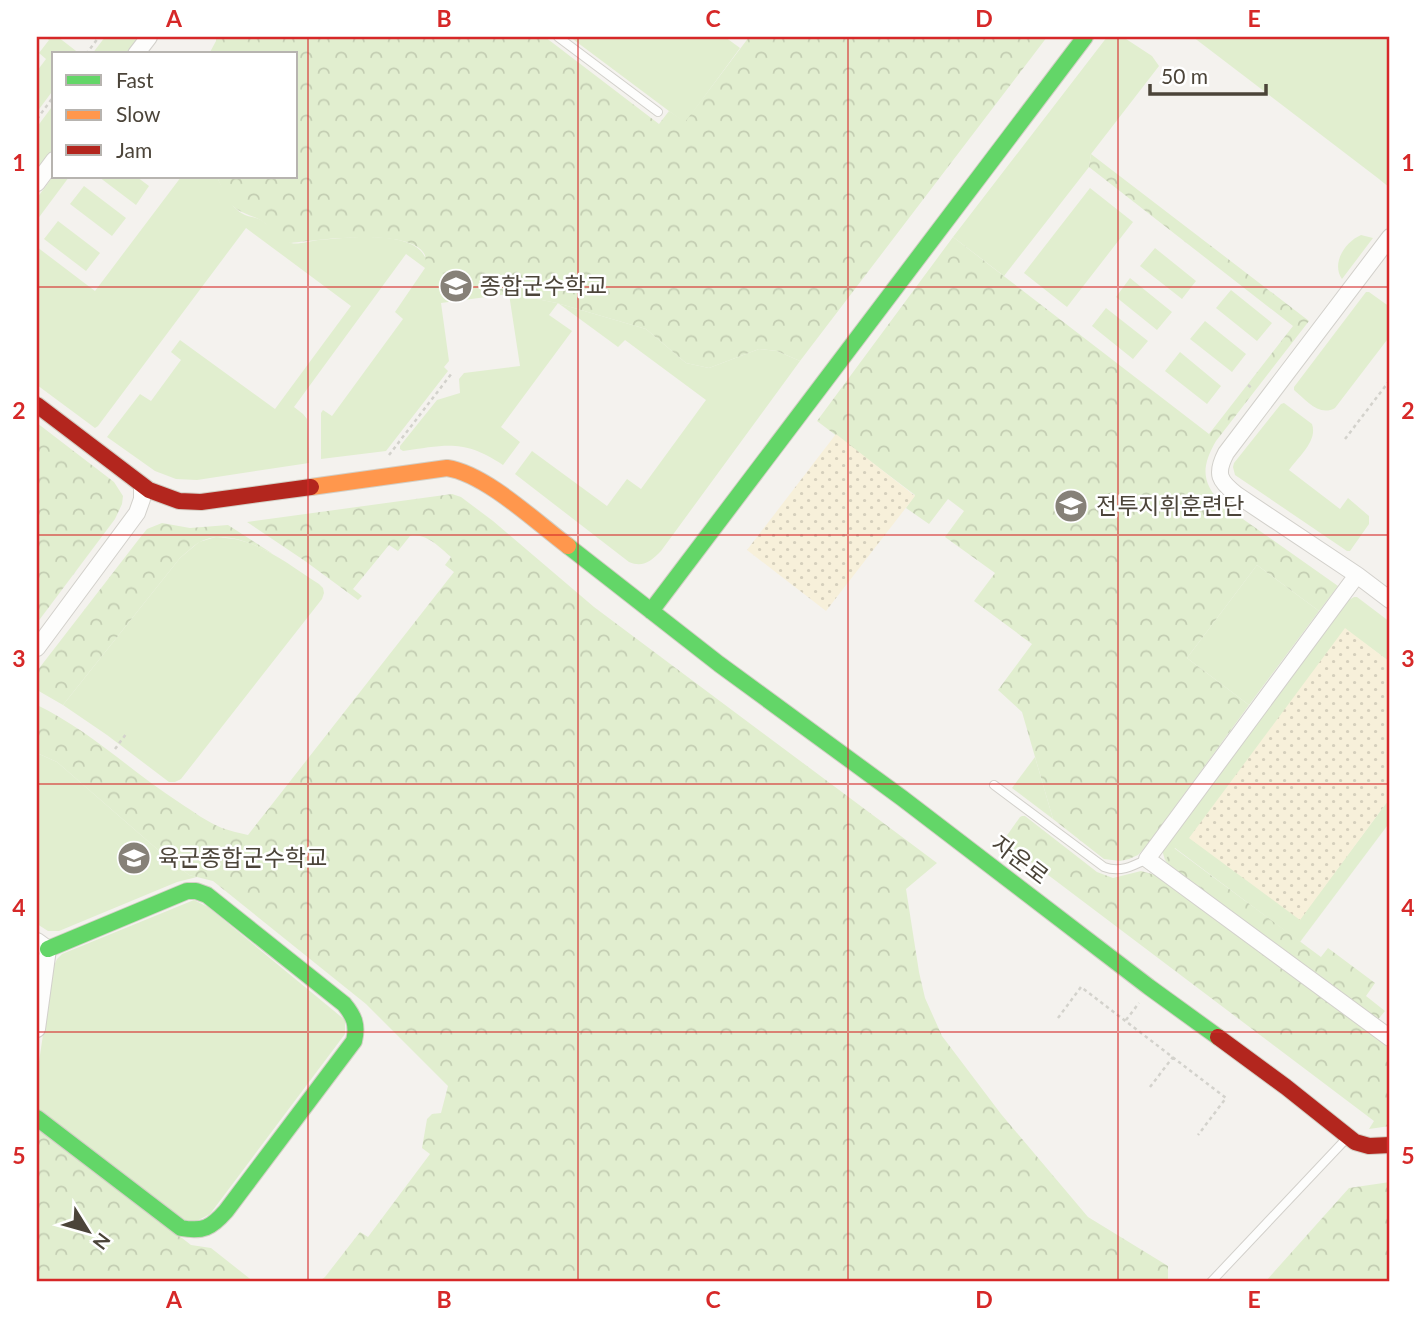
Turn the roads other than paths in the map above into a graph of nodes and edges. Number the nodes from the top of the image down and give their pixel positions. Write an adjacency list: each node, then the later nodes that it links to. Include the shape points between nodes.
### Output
1 (149, 37): 4 (street)
2 (558, 37): 5 (lane)
3 (1085, 37): 15 (street)
4 (138, 52)
5 (658, 112)
6 (52, 163): 7 (street)
7 (37, 183)
8 (1390, 237): 13 (street, via 1220,465 1225,486)
9 (37, 405): 10 (street)
10 (142, 485): 11 (street); 12 (street)
11 (179, 501): 12 (street); 15 (street, 자운로, via 460,470 497,491)
12 (137, 513): 16 (street)
13 (1357, 575): 14 (street); 18 (street)
14 (1390, 600)
15 (651, 611): 23 (street, 자운로)
16 (37, 648)
17 (994, 785): 18 (lane, via 1104,867 1119,870)
18 (1147, 859): 21 (street)
19 (42, 945): 20 (street); 22 (street, via 196,891 344,1004 353,1014 357,1031 242,1190 206,1229 181,1228)
20 (37, 1029)
21 (1390, 1038)
22 (37, 1118)
23 (1348, 1137): 24 (street, 자운로, via 1362,1145); 25 (lane)
24 (1390, 1145)
25 (1211, 1282)

